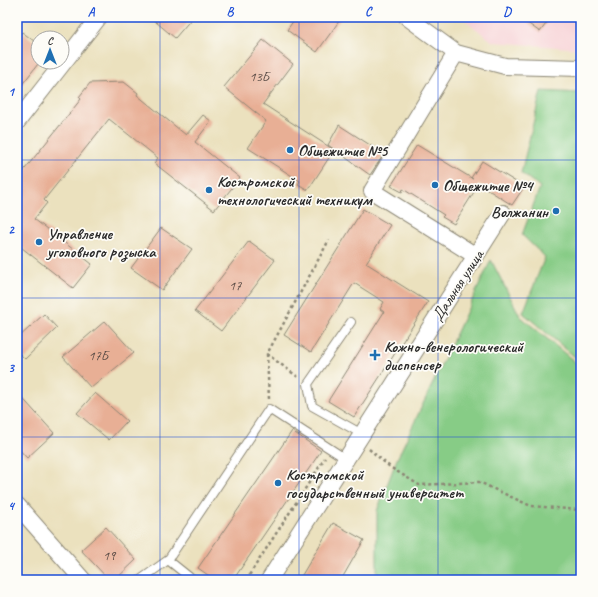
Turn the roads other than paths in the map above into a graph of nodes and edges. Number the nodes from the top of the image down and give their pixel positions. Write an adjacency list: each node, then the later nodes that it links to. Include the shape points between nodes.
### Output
1 (99, 17): 5 (street)
2 (407, 17): 3 (street)
3 (456, 53): 4 (street, via 505,66); 7 (street, via 372,190)
4 (581, 68)
5 (17, 122)
6 (503, 213): 7 (street, Дальняя улица)
7 (476, 256): 9 (street, Дальняя улица)
8 (351, 322): 9 (lane, via 308,384 312,406)
9 (360, 437): 10 (street, Дальняя улица)
10 (346, 459): 12 (lane, via 269,409); 16 (street, Дальняя улица)
11 (17, 505): 13 (street)
12 (168, 560): 14 (lane); 15 (lane)
13 (83, 580)
14 (140, 580)
15 (193, 580)
16 (269, 580)

